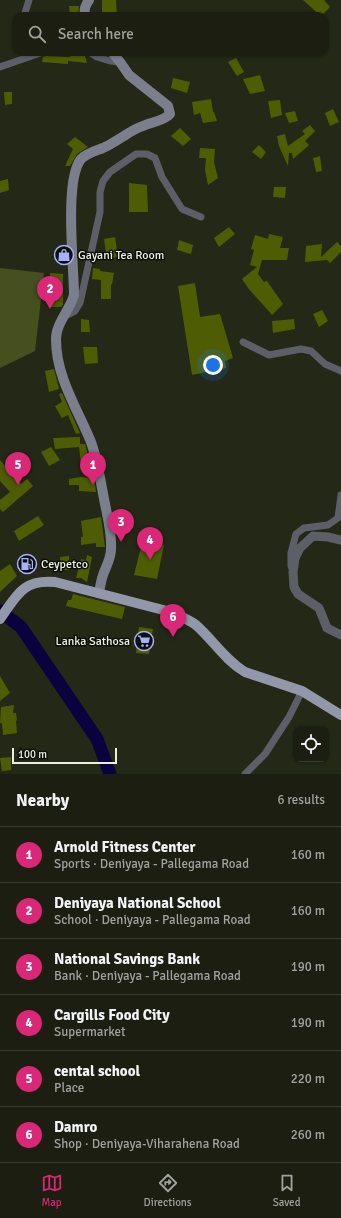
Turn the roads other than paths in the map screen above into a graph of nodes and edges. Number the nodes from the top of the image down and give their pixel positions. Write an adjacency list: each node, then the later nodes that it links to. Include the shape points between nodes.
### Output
1 (29, 0): 3 (street)
2 (89, 0): 4 (main road)
3 (25, 12)
4 (84, 12)
5 (24, 56): 9 (street)
6 (95, 56): 8 (street)
7 (115, 56): 8 (main road)
8 (120, 62): 11 (main road, via 136,83 168,106 170,114 89,153 77,166 72,196 74,295)
9 (0, 67)
10 (201, 217): 11 (street, via 182,209 162,177 155,158 148,154 136,154 110,172 103,181 100,192 100,212 80,303 75,311)
11 (64, 316): 17 (main road, via 57,330 56,339 60,371 91,443 111,542 110,558)
12 (243, 342): 13 (street, via 269,355 301,349 310,351 325,364)
13 (341, 371)
14 (341, 495): 16 (street, via 338,518 328,525 304,528 296,534 291,553)
15 (341, 540): 16 (street, via 312,536 300,548)
16 (292, 572): 19 (street, via 294,587 298,594 319,608 327,628)
17 (99, 593): 18 (main road, via 55,582 33,583 24,588); 20 (main road, via 183,617 195,624 229,660 245,672)
18 (0, 619)
19 (341, 635)
20 (302, 691): 21 (main road); 22 (street, via 265,754)
21 (341, 716)
22 (245, 774)

